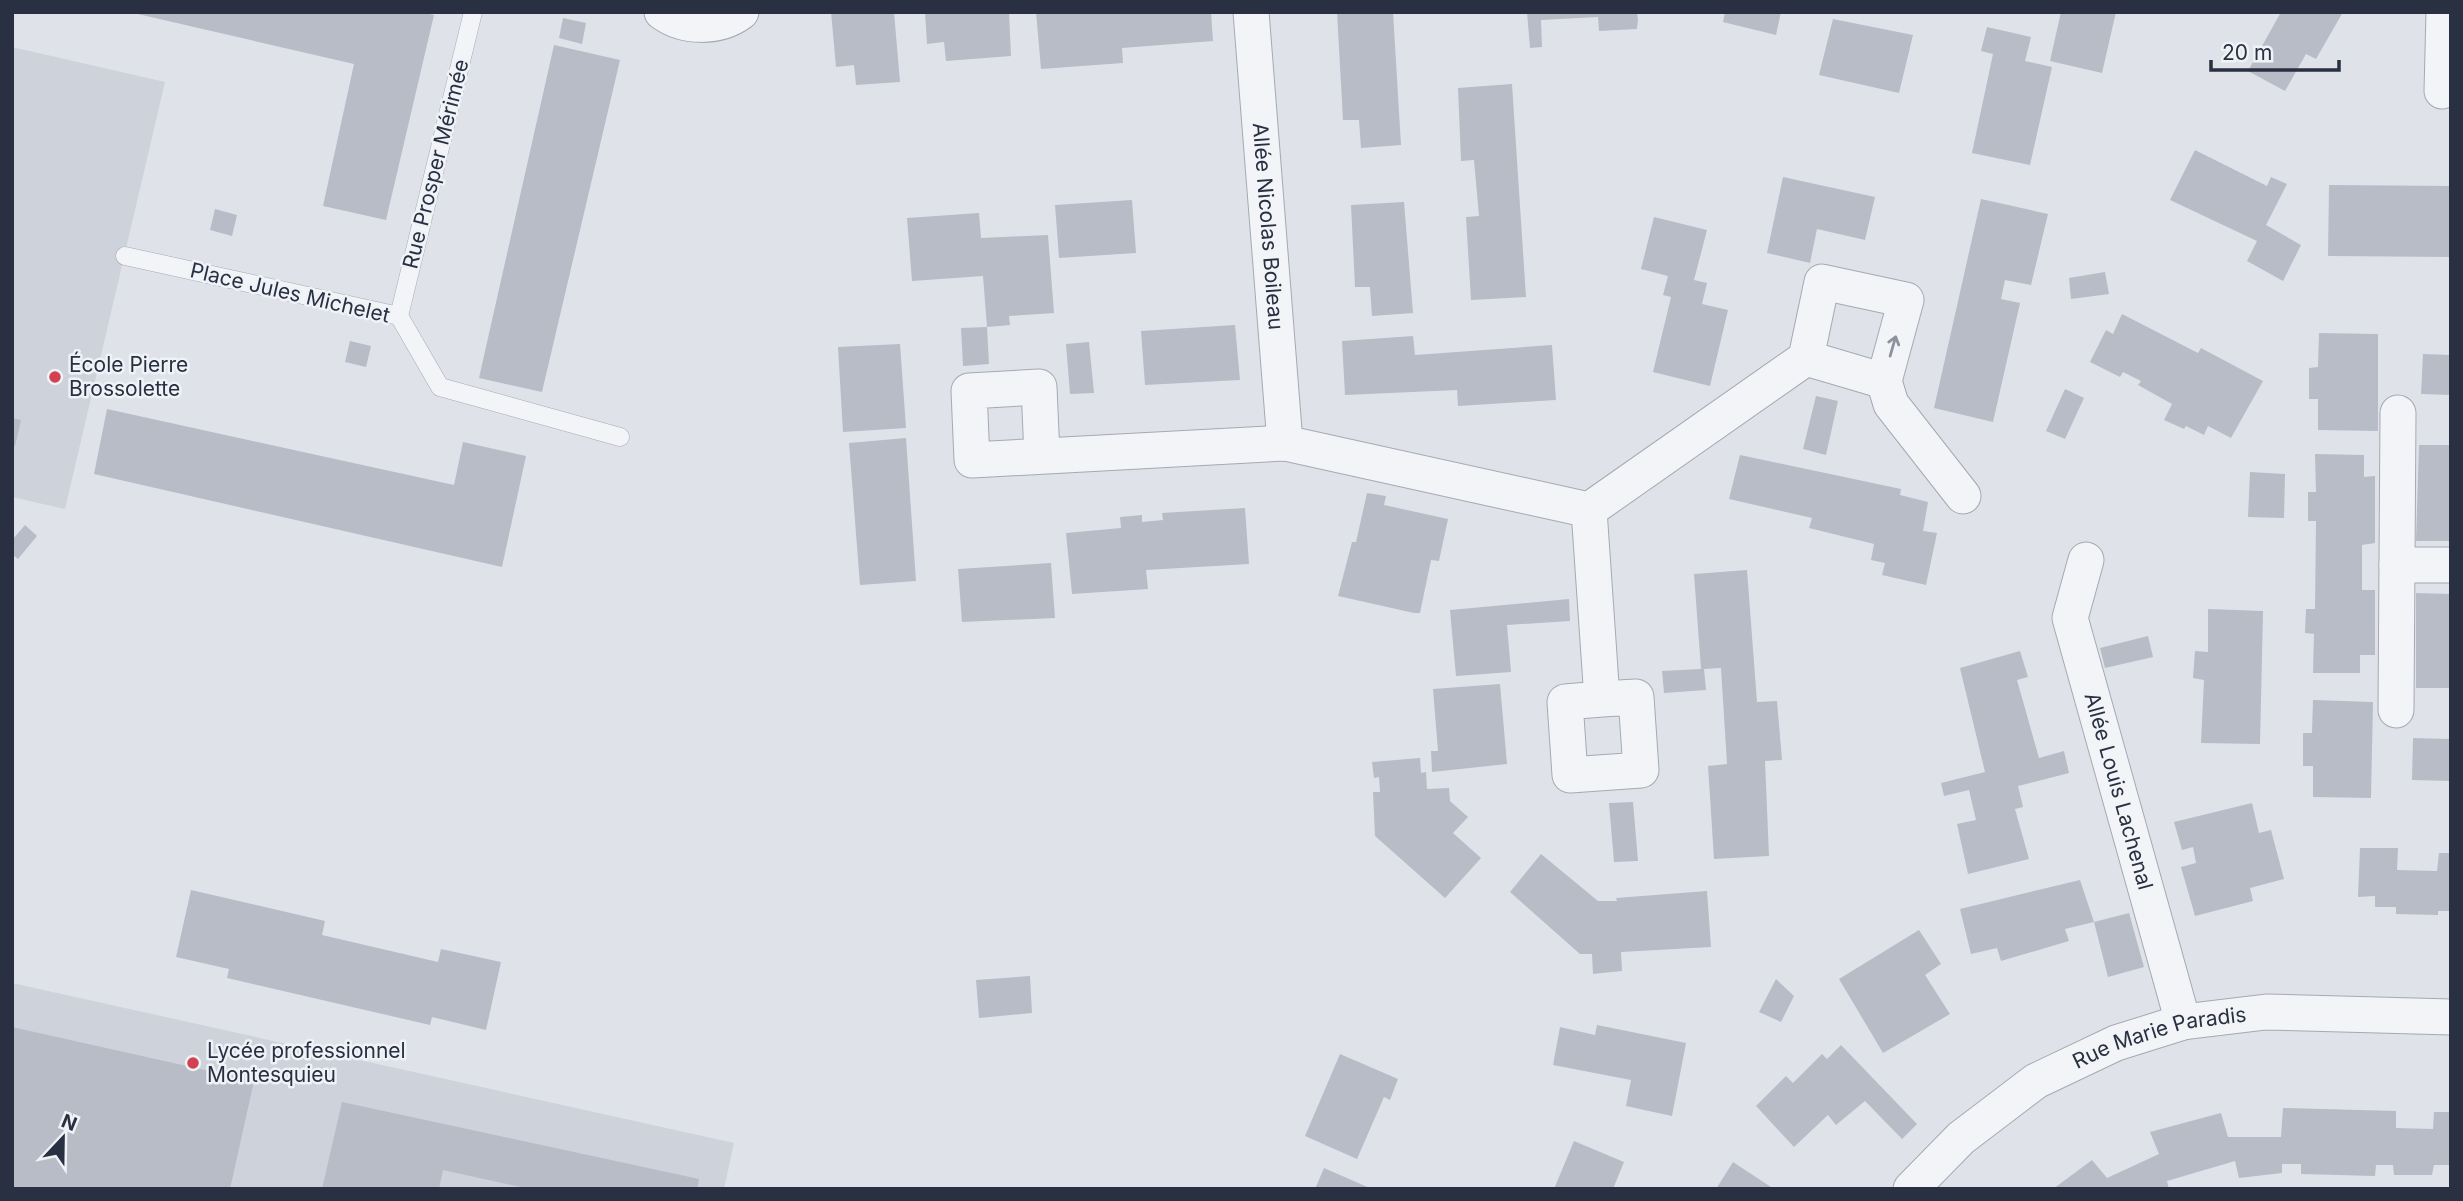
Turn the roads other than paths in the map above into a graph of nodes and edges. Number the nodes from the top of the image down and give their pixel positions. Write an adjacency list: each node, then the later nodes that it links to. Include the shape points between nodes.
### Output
1 (473, 12): 8 (lane, Rue Prosper Mérimée)
2 (662, 12): 3 (street, via 687,24 711,24)
3 (741, 12)
4 (1251, 12): 13 (street, Allée Nicolas Boileau)
5 (2444, 12): 6 (street)
6 (2442, 91)
7 (125, 256): 8 (lane, Place Jules Michelet)
8 (399, 316): 12 (lane, Place Jules Michelet, via 440,387)
9 (1806, 358): 10 (street); 10 (street, one-way to 9, via 1906,299 1822,282); 16 (street)
10 (1884, 381): 15 (street, via 1891,404)
11 (2398, 413): 18 (street)
12 (620, 437)
13 (1285, 443): 14 (street); 16 (street)
14 (1042, 456)
15 (1963, 496)
16 (1589, 510): 20 (street)
17 (2086, 560): 23 (street, Allée Louis Lachenal, via 2070,618)
18 (2397, 565): 19 (street); 21 (street)
19 (2451, 565)
20 (1602, 699)
21 (2396, 710)
22 (2451, 1017): 23 (street, Rue Marie Paradis, via 2266,1012)
23 (2183, 1022): 24 (street, Rue Marie Paradis, via 2116,1043 2036,1081 1961,1138)
24 (1912, 1189)

